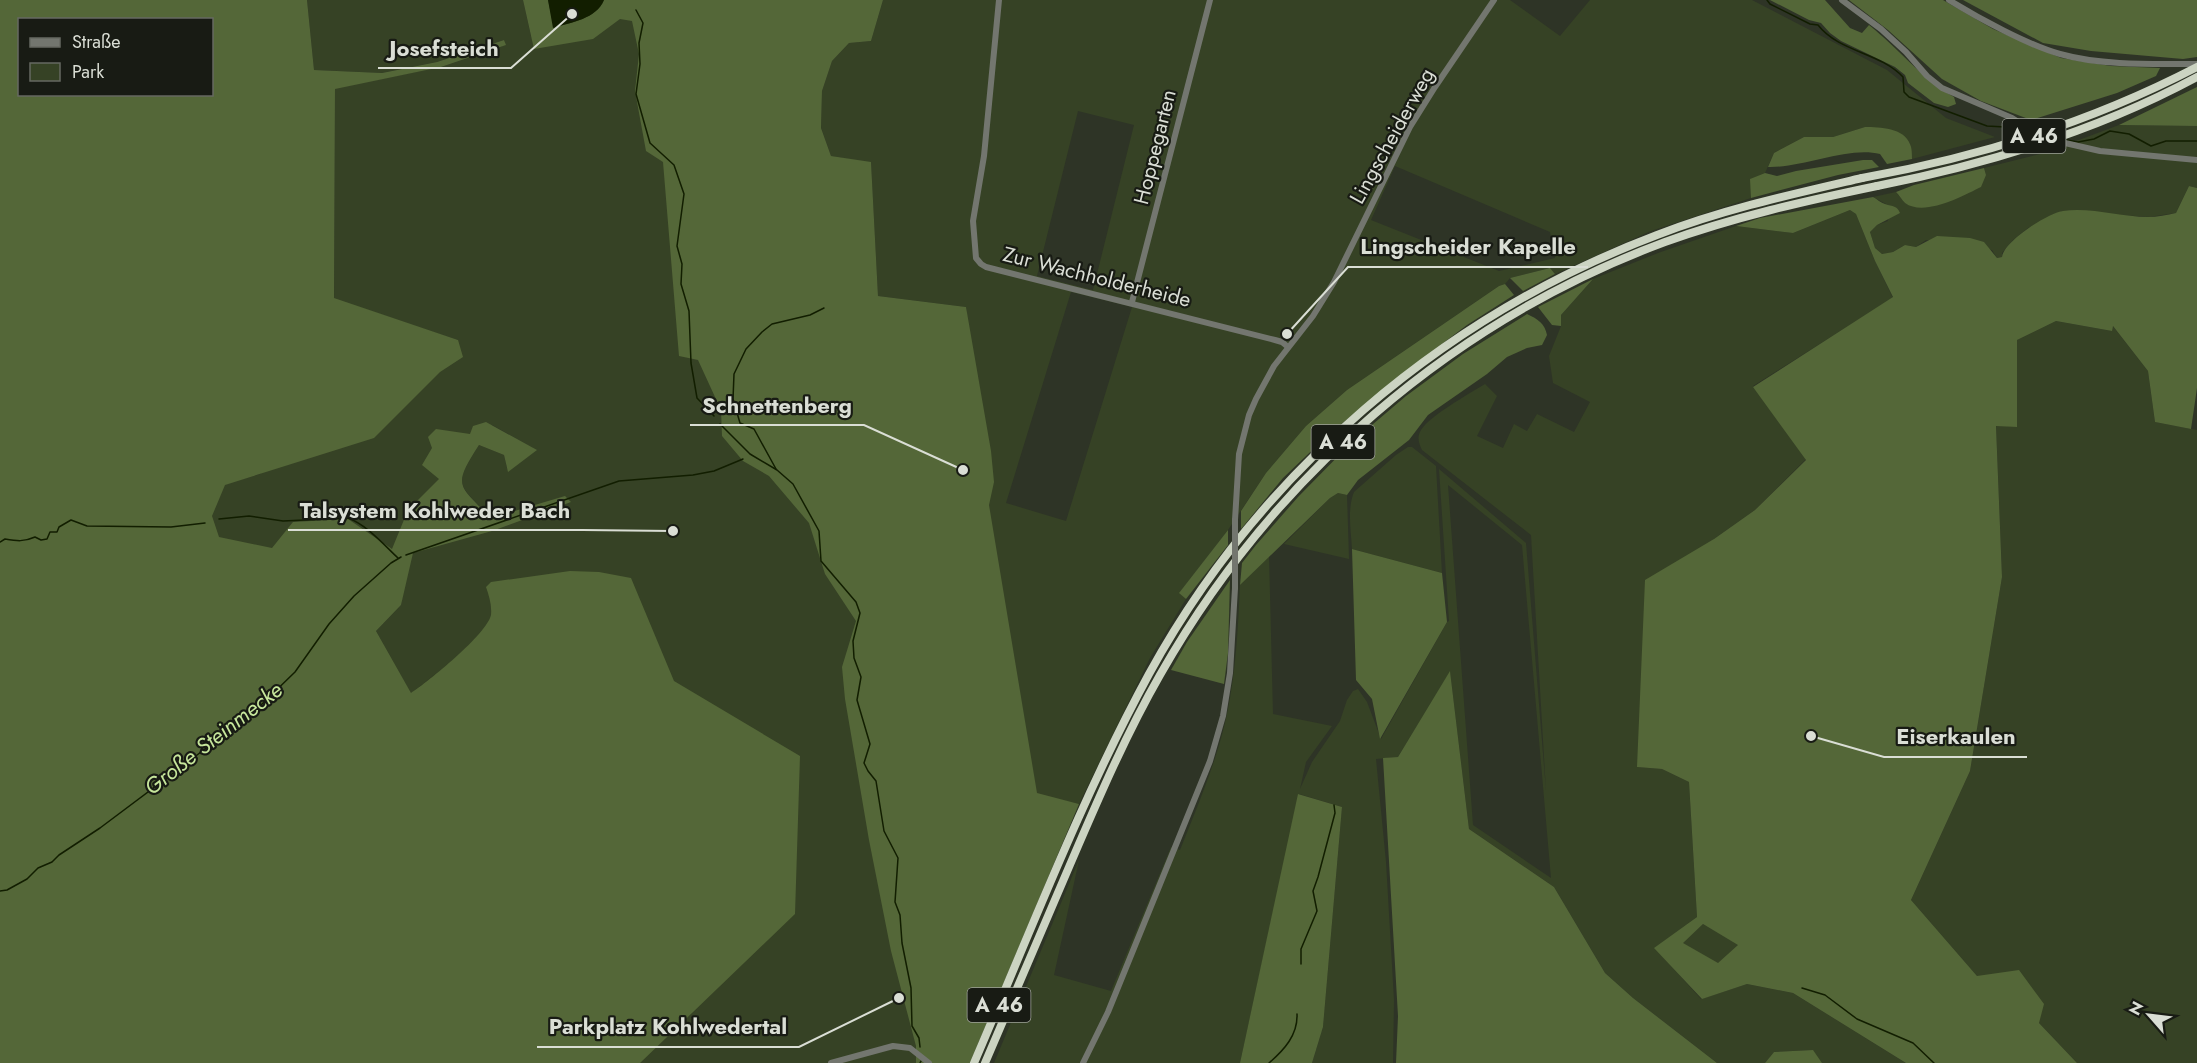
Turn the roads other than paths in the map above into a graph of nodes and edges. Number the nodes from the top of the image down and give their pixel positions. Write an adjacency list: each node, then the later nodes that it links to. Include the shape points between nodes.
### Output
1 (999, 0): 9 (street, Zur Wachholderheide, via 983,165 973,221 978,261 987,267)
2 (1210, 0): 9 (street, Hoppegarten)
3 (1494, 0): 10 (street, Lingscheiderweg, via 1423,106 1345,263 1313,316)
4 (1842, 0): 8 (street, via 1881,29 1942,88 2031,130 2100,151)
5 (1949, 0): 6 (street, via 2060,54)
6 (2197, 65): 13 (highway, A 46, bridge, via 2130,99 2044,134 1954,160 1781,197 1649,238 1542,287 1468,331 1399,381 1303,467 1246,531 1172,635 1097,779)
7 (2197, 77): 14 (highway, A 46, bridge, via 2058,138 1969,166 1785,206 1703,229 1634,255 1538,300 1474,338 1405,388 1296,488 1228,570 1180,640 1092,813)
8 (2197, 160)
9 (1132, 302): 10 (street, Zur Wachholderheide, via 1282,342)
10 (1288, 347): 15 (street, Lingscheiderweg, bridge, via 1265,382 1246,424 1239,454 1230,673 1223,716 1210,761)
11 (831, 1063): 12 (street, via 893,1046 910,1048)
12 (929, 1063)
13 (974, 1063)
14 (985, 1063)
15 (1083, 1063)

